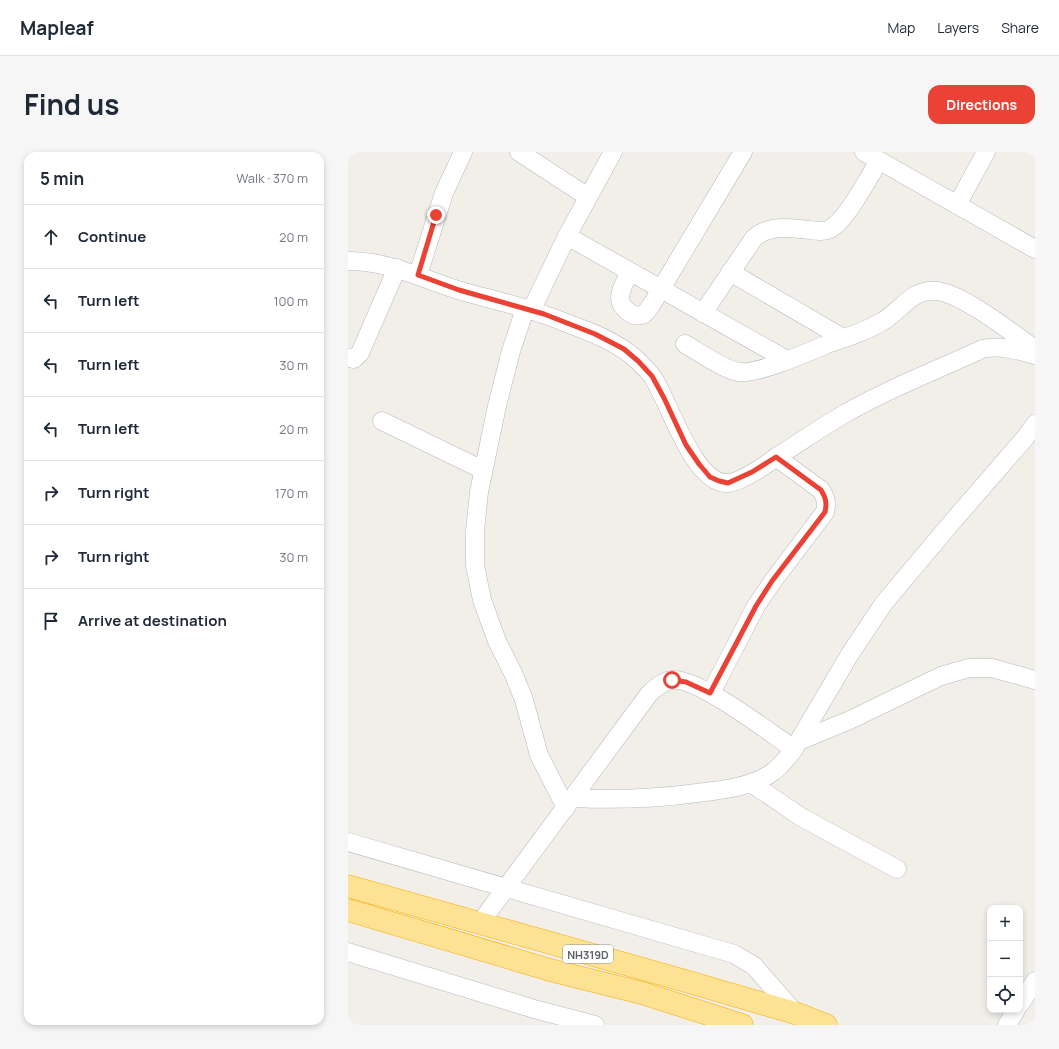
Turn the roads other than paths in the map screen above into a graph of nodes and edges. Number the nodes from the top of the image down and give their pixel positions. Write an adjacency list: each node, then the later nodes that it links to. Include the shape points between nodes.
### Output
1 (463, 152): 15 (street, via 444,193)
2 (518, 152): 7 (street)
3 (613, 152): 7 (street)
4 (743, 152): 16 (street)
5 (986, 152): 8 (street)
6 (879, 157): 8 (street); 14 (street, via 844,215 834,226 820,232 782,227 766,230 754,238)
7 (588, 197): 9 (street)
8 (957, 205): 10 (street)
9 (567, 236): 13 (street); 17 (street)
10 (1035, 248)
11 (348, 261): 12 (street, via 375,262)
12 (397, 268): 15 (street); 23 (street, via 360,354 354,359)
13 (630, 272): 16 (street); 16 (street, via 620,296 620,303 634,315 641,316 647,312)
14 (730, 272): 18 (street); 19 (street)
15 (418, 275): 17 (street)
16 (661, 289): 18 (street)
17 (528, 310): 27 (street, via 595,334 624,349 638,361 652,376 686,445 710,477 728,483); 28 (street, via 509,358)
18 (703, 313): 24 (street)
19 (843, 338): 21 (street, via 883,322 903,303 916,295 924,291 936,291 946,293 978,310); 24 (street)
20 (686, 344): 24 (street, via 736,372 745,373)
21 (1035, 349)
22 (1035, 355): 27 (street, via 1014,349 982,349 849,411)
23 (348, 358)
24 (786, 360)
25 (382, 421): 28 (street)
26 (1035, 424): 31 (street, via 884,603 850,654)
27 (776, 457): 30 (street, via 821,490 825,496 825,512 756,606)
28 (483, 470): 33 (street, via 475,531 475,565 482,600 497,641 524,700 539,755)
29 (1035, 680): 31 (street, via 992,668 969,668 941,676)
30 (710, 693): 31 (street); 33 (street, via 686,682 672,680 658,686 649,694)
31 (796, 745): 32 (street, via 773,772)
32 (751, 783): 33 (street, via 717,791 658,798); 35 (street, via 801,817)
33 (569, 803): 37 (street)
34 (348, 842): 37 (street)
35 (897, 869)
36 (348, 886): 39 (highway, NH319D)
37 (506, 887): 39 (street); 43 (street, via 734,954 754,966)
38 (348, 910): 45 (highway, via 550,970 642,993)
39 (480, 923): 43 (highway, NH319D)
40 (348, 952): 46 (street)
41 (1035, 980): 42 (street)
42 (1023, 999)
43 (795, 1013): 48 (highway, NH319D)
44 (1014, 1013): 49 (street)
45 (705, 1019): 47 (highway)
46 (595, 1025)
47 (742, 1025)
48 (826, 1025)
49 (1007, 1025)

